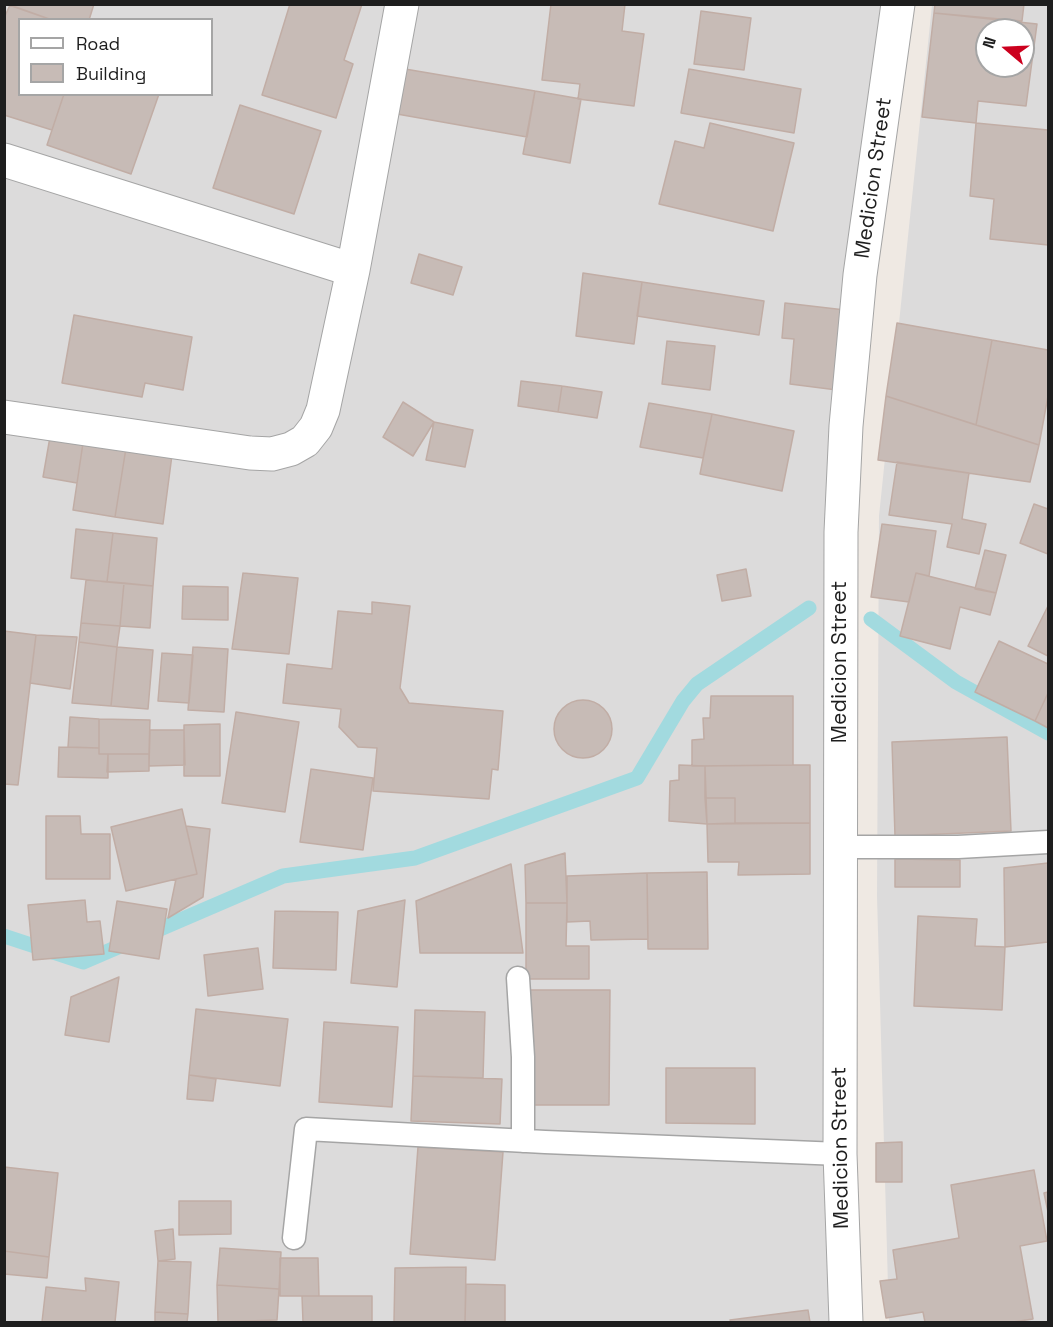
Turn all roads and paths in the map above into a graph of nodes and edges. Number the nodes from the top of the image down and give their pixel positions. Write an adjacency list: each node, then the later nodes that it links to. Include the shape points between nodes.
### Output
1 (402, 4): 4 (street)
2 (898, 4): 7 (street, Medicion Street, via 860,275 846,426 841,553)
3 (4, 160): 4 (street)
4 (353, 270): 5 (street, via 323,410 305,441 291,449 272,454 250,453)
5 (4, 417)
6 (1048, 842): 7 (lane)
7 (840, 848): 10 (street, Medicion Street)
8 (518, 978): 9 (lane)
9 (523, 1141): 10 (lane); 11 (lane, via 306,1129)
10 (840, 1154): 12 (street, Medicion Street)
11 (294, 1238)
12 (846, 1323)

